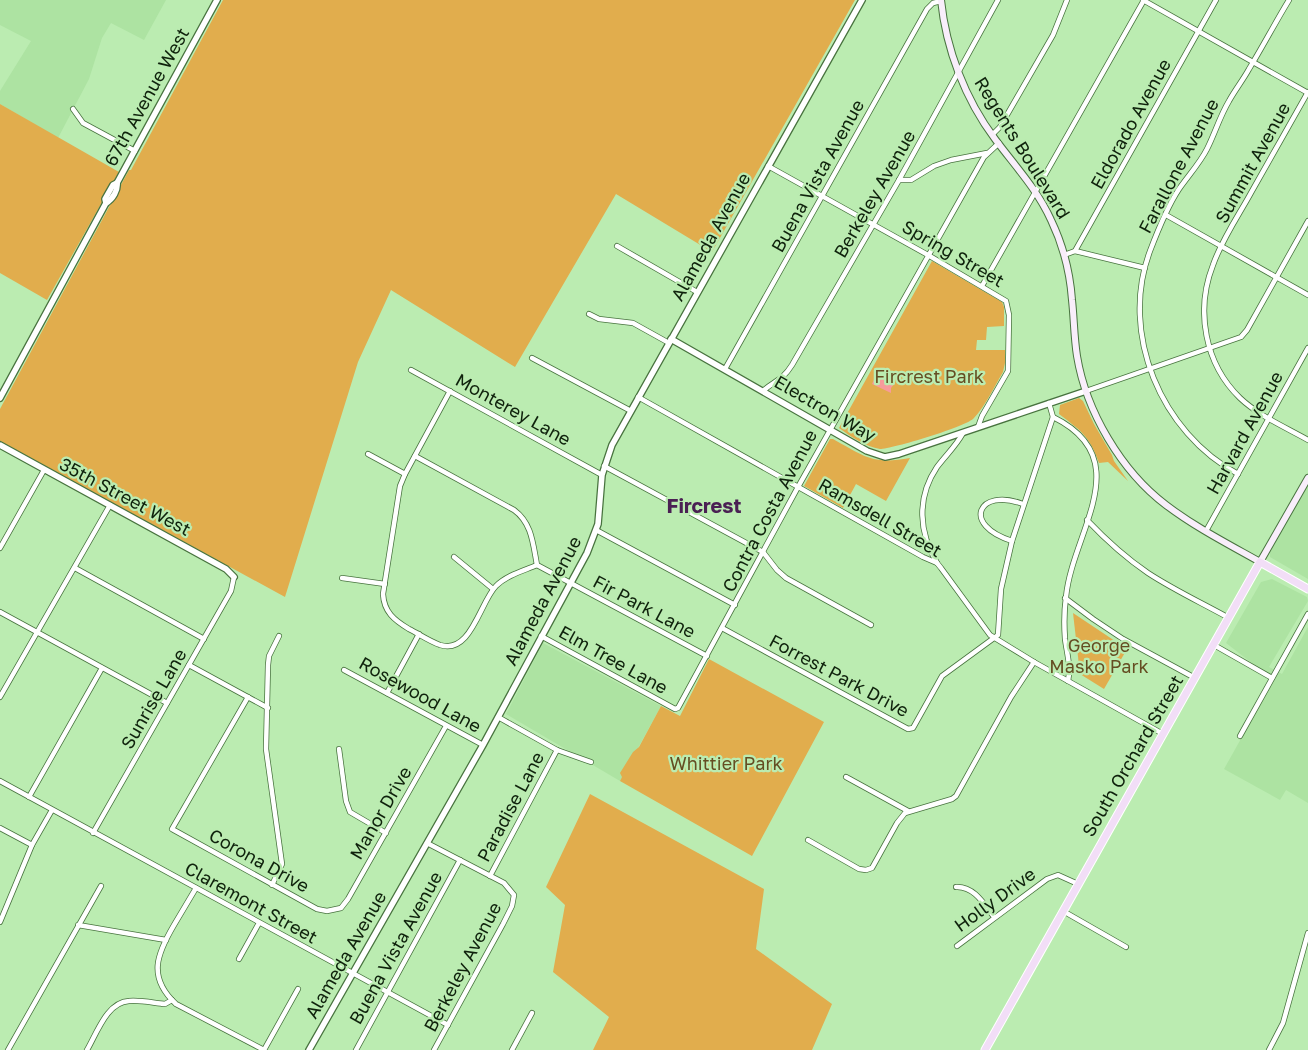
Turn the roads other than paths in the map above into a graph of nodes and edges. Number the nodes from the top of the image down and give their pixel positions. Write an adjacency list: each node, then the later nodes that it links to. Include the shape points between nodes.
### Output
1 (217, 0): 16 (street, 67th Avenue West)
2 (862, 0): 18 (street, Alameda Avenue)
3 (998, 0): 11 (street, Berkeley Avenue)
4 (1067, 0): 14 (street, via 1053,35 1000,127)
5 (1143, 0): 9 (street); 20 (street)
6 (1216, 0): 9 (street, Eldorado Avenue)
7 (1289, 0): 10 (street, Farallone Avenue)
8 (941, 1): 11 (main road, Regents Boulevard, via 946,32); 21 (street, Buena Vista Avenue, via 933,3 928,10)
9 (1199, 31): 10 (street); 27 (street, Eldorado Avenue)
10 (1253, 62): 12 (street); 22 (street, Farallone Avenue, via 1229,101 1206,151 1178,191)
11 (959, 73): 14 (main road, Regents Boulevard); 19 (street, Berkeley Avenue)
12 (1308, 92): 26 (street, Summit Avenue)
13 (73, 109): 16 (street, via 78,119 88,127)
14 (992, 135): 15 (main road, Regents Boulevard)
15 (999, 144): 17 (street, Contra Costa Avenue); 20 (main road, Regents Boulevard)
16 (135, 151): 47 (street, 67th Avenue West, via 117,183 118,188 106,203)
17 (988, 153): 19 (street, via 934,166 911,180); 28 (street, Contra Costa Avenue)
18 (768, 166): 21 (street, Spring Street); 33 (street, Alameda Avenue)
19 (899, 180): 24 (street, Berkeley Avenue)
20 (1036, 192): 29 (main road, Regents Boulevard, via 1052,221); 32 (street)
21 (823, 196): 24 (street, Spring Street); 41 (street, Buena Vista Avenue)
22 (1166, 215): 26 (street); 30 (street, Farallone Avenue)
23 (1308, 221): 31 (street)
24 (874, 225): 28 (street, Spring Street); 44 (street, Berkeley Avenue, via 786,376)
25 (617, 246): 33 (street)
26 (1221, 247): 31 (street); 37 (street, Summit Avenue, via 1204,300)
27 (1074, 251): 29 (street); 30 (street)
28 (928, 255): 32 (street, Spring Street); 53 (street, Contra Costa Avenue)
29 (1064, 255): 45 (main road, Regents Boulevard, via 1072,298 1077,358)
30 (1145, 268): 40 (street, Farallone Avenue, via 1140,323)
31 (1276, 277): 34 (street); 37 (street, via 1243,335)
32 (982, 286): 52 (street, Spring Street, via 1007,304 1009,362 1008,371)
33 (697, 292): 36 (street, Alameda Avenue)
34 (1308, 295)
35 (589, 314): 36 (street, via 599,319 633,323)
36 (670, 341): 41 (street, Electron Way); 46 (street, Alameda Avenue)
37 (1209, 348): 40 (street); 51 (street, Summit Avenue, via 1230,387 1248,405)
38 (1308, 348): 51 (street, Harvard Avenue)
39 (532, 358): 49 (street)
40 (1150, 368): 45 (street); 62 (street, Farallone Avenue, via 1166,404 1185,430 1213,458)
41 (725, 369): 44 (street, Electron Way)
42 (411, 370): 43 (street, Monterey Lane)
43 (450, 391): 58 (street); 63 (street, Monterey Lane)
44 (763, 391): 53 (street, Electron Way)
45 (1086, 391): 48 (street, Electron Way); 70 (main road, Regents Boulevard, via 1104,431 1140,482 1165,504)
46 (638, 397): 49 (street, Alameda Avenue); 65 (street, Ramsdell Street)
47 (0, 398)
48 (1050, 403): 50 (street); 52 (street, Electron Way)
49 (630, 411): 59 (street, Alameda Avenue)
50 (1054, 417): 66 (street); 68 (street, via 1082,436 1096,465 1096,493)
51 (1269, 418): 55 (street, Summit Avenue); 62 (street, Harvard Avenue)
52 (978, 427): 54 (street, Electron Way)
53 (830, 430): 54 (street, Electron Way, via 866,452 885,457); 65 (street, Contra Costa Avenue)
54 (963, 433): 76 (street, via 932,475 923,500 925,540)
55 (1308, 440)
56 (0, 445): 60 (street, 35th Street West)
57 (368, 454): 61 (street)
58 (415, 456): 61 (street); 77 (street, via 521,515 530,532)
59 (604, 466): 63 (street, Alameda Avenue); 73 (street)
60 (44, 470): 67 (street, 35th Street West); 72 (street)
61 (405, 474): 82 (street, via 398,492)
62 (1238, 474): 70 (street, Harvard Avenue)
63 (602, 475): 69 (street, Alameda Avenue)
64 (1308, 478): 75 (main road, South Orchard Street)
65 (798, 487): 73 (street, Contra Costa Avenue); 76 (street, Ramsdell Street)
66 (1023, 504): 71 (street); 71 (street, via 998,499 986,504 980,514 988,529)
67 (110, 505): 78 (street); 79 (street, 35th Street West)
68 (1087, 520): 85 (street, via 1071,566); 89 (street, via 1139,566)
69 (596, 530): 81 (street, Alameda Avenue); 86 (street)
70 (1206, 531): 75 (main road, Regents Boulevard)
71 (1012, 541): 96 (street, via 1001,589 999,632)
72 (0, 548)
73 (763, 552): 86 (street, Contra Costa Avenue); 90 (street, via 786,578)
74 (454, 558): 83 (street)
75 (1260, 562): 84 (main road); 89 (main road, South Orchard Street)
76 (937, 563): 96 (street, Ramsdell Street, via 987,633)
77 (537, 565): 81 (street, Fir Park Lane); 83 (street, via 508,577)
78 (75, 568): 92 (street); 97 (street)
79 (234, 577): 97 (street, Sunrise Lane, via 231,591)
80 (342, 578): 82 (street)
81 (570, 583): 95 (street, Alameda Avenue); 99 (street, Fir Park Lane)
82 (385, 584): 93 (street, via 384,599 390,615)
83 (493, 589): 93 (street, via 461,642 440,645)
84 (1308, 589)
85 (1066, 598): 104 (street, via 1123,639); 106 (street)
86 (735, 605): 91 (street, Contra Costa Avenue)
87 (0, 612): 92 (street)
88 (1308, 614): 105 (street)
89 (1229, 618): 98 (main road, South Orchard Street)
90 (871, 624)
91 (722, 628): 96 (street, Forrest Park Drive, via 909,729 915,726 945,673); 99 (street, Contra Costa Avenue)
92 (38, 632): 102 (street); 108 (street)
93 (419, 634): 107 (street)
94 (279, 636): 111 (street, via 268,656)
95 (541, 636): 112 (street, Elm Tree Lane); 113 (street, Alameda Avenue)
96 (995, 638): 100 (street, Ramsdell Street)
97 (204, 639): 101 (street, Sunrise Lane)
98 (1214, 644): 104 (main road, South Orchard Street); 105 (street)
99 (707, 656): 112 (street, Contra Costa Avenue, via 678,708)
100 (1034, 662): 106 (street, Ramsdell Street); 125 (street, via 954,798)
101 (189, 665): 109 (street); 110 (street, Sunrise Lane)
102 (102, 668): 110 (street); 123 (street)
103 (344, 670): 107 (street, Rosewood Lane)
104 (1195, 678): 115 (main road, South Orchard Street)
105 (1272, 678): 116 (street)
106 (1068, 680): 115 (street, Ramsdell Street)
107 (387, 693): 114 (street, Rosewood Lane)
108 (0, 697)
109 (248, 697): 111 (street); 135 (street, Corona Drive, via 172,829)
110 (167, 703): 127 (street, Sunrise Lane)
111 (268, 708): 135 (street, via 266,749 282,864)
112 (673, 708)
113 (498, 717): 117 (street, Alameda Avenue); 119 (street)
114 (446, 726): 117 (street, Rosewood Lane); 128 (street, Manor Drive)
115 (1163, 734): 134 (main road, South Orchard Street)
116 (1240, 736)
117 (482, 745): 130 (street, Alameda Avenue)
118 (339, 749): 128 (street, via 350,812)
119 (557, 750): 120 (street); 133 (street, Paradise Lane)
120 (591, 762)
121 (846, 776): 125 (street)
122 (0, 781): 123 (street, Claremont Street)
123 (29, 797): 124 (street, Claremont Street)
124 (52, 810): 127 (street, Claremont Street); 131 (street)
125 (908, 811): 129 (street, via 901,817 869,870 859,868)
126 (0, 828): 131 (street)
127 (93, 832): 138 (street, Claremont Street)
128 (386, 833): 139 (street, Manor Drive, via 348,899)
129 (808, 840)
130 (427, 842): 132 (street); 150 (street, Alameda Avenue)
131 (32, 845): 142 (street)
132 (460, 860): 133 (street); 152 (street, Buena Vista Avenue)
133 (490, 876): 155 (street, Berkeley Avenue, via 504,883 514,895 512,906)
134 (1078, 884): 140 (main road, South Orchard Street); 141 (street, Holly Drive, via 1060,876 1051,877)
135 (272, 885): 139 (street, Corona Drive, via 318,909)
136 (101, 886): 144 (street)
137 (956, 887): 141 (street, via 974,893)
138 (196, 888): 143 (street, Claremont Street); 146 (street)
139 (335, 910)
140 (1063, 911): 148 (street); 163 (main road, South Orchard Street)
141 (994, 917): 147 (street, Holly Drive)
142 (0, 922)
143 (259, 923): 149 (street); 150 (street, Claremont Street)
144 (78, 925): 146 (street); 156 (street)
145 (1308, 933): 164 (street, via 1283,1023)
146 (166, 940): 153 (street, via 159,955 158,970 161,983)
147 (957, 946)
148 (1126, 947)
149 (240, 959)
150 (352, 974): 152 (street, Claremont Street); 159 (street, Alameda Avenue)
151 (298, 989): 158 (street)
152 (387, 992): 155 (street, Claremont Street); 160 (street, Buena Vista Avenue)
153 (172, 1000): 157 (street, via 165,1004 132,1001 117,1005); 158 (street)
154 (532, 1012): 162 (street)
155 (448, 1025): 161 (street, Berkeley Avenue)
156 (8, 1050)
157 (87, 1050)
158 (264, 1050)
159 (309, 1050)
160 (356, 1050)
161 (434, 1050)
162 (512, 1050)
163 (985, 1050)
164 (1269, 1050)

